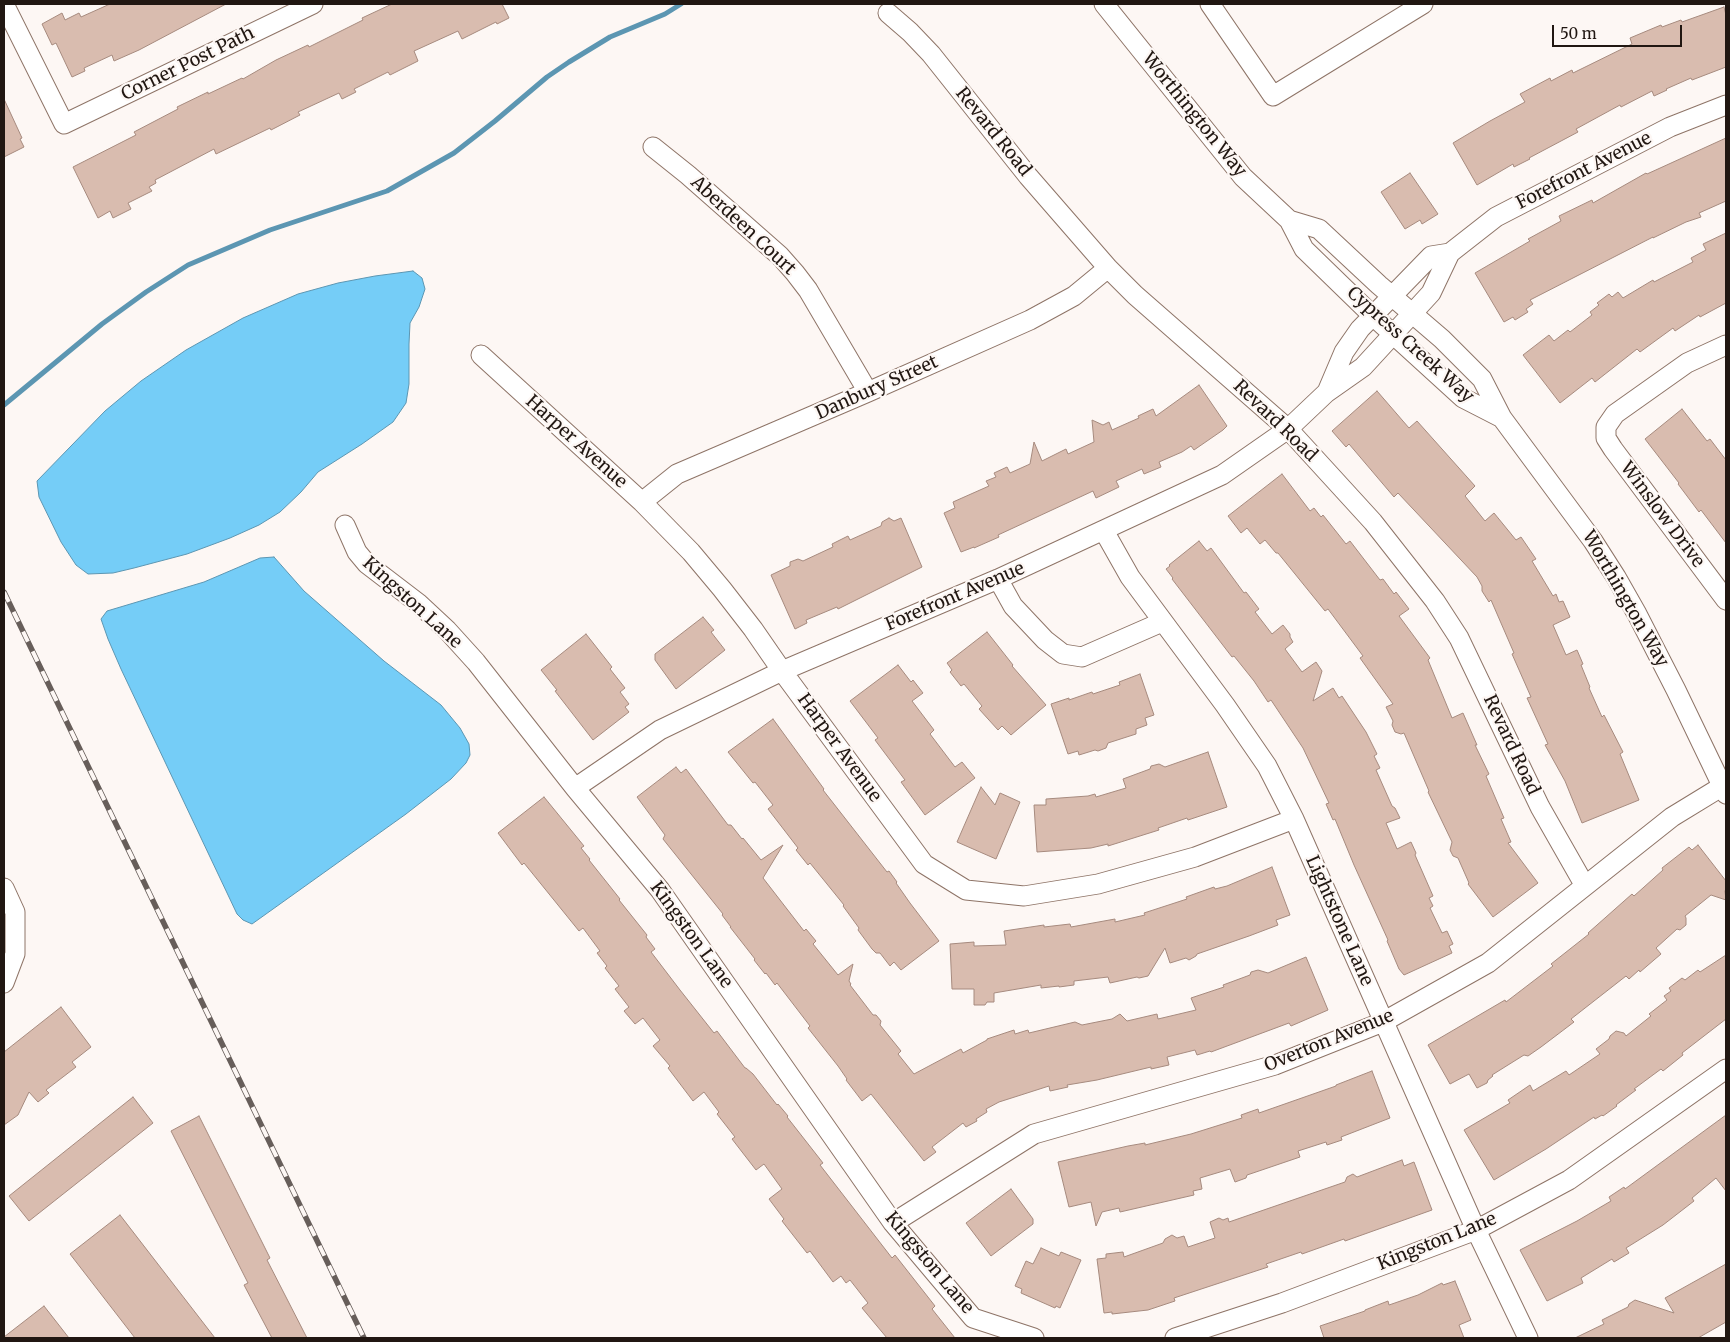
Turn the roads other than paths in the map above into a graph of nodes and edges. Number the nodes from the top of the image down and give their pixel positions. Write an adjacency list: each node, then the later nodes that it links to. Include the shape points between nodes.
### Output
1 (4, 4): 2 (street, Corner Post Path, via 64,124)
2 (313, 4)
3 (1104, 4): 9 (street, Worthington Way, via 1244,177)
4 (1210, 4): 5 (street, via 1273,96)
5 (1422, 4)
6 (888, 13): 11 (street, Revard Road, via 931,54 1028,176)
7 (1726, 105): 10 (street, Forefront Avenue, via 1670,127 1496,217)
8 (653, 147): 18 (street, Aberdeen Court, via 780,256 795,273)
9 (1289, 220): 12 (street, Cypress Creek Way, via 1319,229); 14 (street, Cypress Creek Way, via 1304,249)
10 (1450, 253): 12 (street, Forefront Avenue, via 1431,256); 13 (street, Forefront Avenue, via 1430,294)
11 (1108, 268): 18 (street, Danbury Street, via 1074,296 1030,320); 21 (street, Revard Road)
12 (1392, 296): 13 (street, Cypress Creek Way); 14 (street, Forefront Avenue)
13 (1412, 313): 15 (street, Forefront Avenue); 20 (street, Cypress Creek Way, via 1482,379)
14 (1373, 316): 15 (street, Cypress Creek Way); 19 (street, Forefront Avenue, via 1344,352)
15 (1394, 334): 19 (street, Forefront Avenue, via 1363,367); 20 (street, Cypress Creek Way, via 1463,398)
16 (1726, 345): 26 (street, Winslow Drive, via 1686,362 1615,414 1606,427 1606,438 1613,450)
17 (481, 355): 22 (street, Harper Avenue)
18 (868, 392): 22 (street, Danbury Street, via 677,474)
19 (1326, 393): 21 (street, Forefront Avenue)
20 (1502, 418): 30 (street, Worthington Way, via 1594,541 1616,577)
21 (1288, 429): 24 (street, Forefront Avenue, via 1222,475); 32 (street, Revard Road, via 1372,522 1435,601 1459,638 1540,807)
22 (642, 502): 28 (street, Harper Avenue, via 722,589)
23 (345, 525): 29 (street, Kingston Lane, via 357,552 367,564 447,630)
24 (1104, 531): 25 (street, Forefront Avenue); 27 (street, Lightstone Lane, via 1130,577)
25 (998, 579): 27 (street, via 1013,606 1063,654 1082,656); 28 (street, Forefront Avenue)
26 (1726, 600)
27 (1162, 622): 31 (street, Lightstone Lane, via 1266,766)
28 (782, 671): 29 (street, Forefront Avenue, via 660,730); 31 (street, Harper Avenue, via 924,864 966,890 1024,896 1098,884 1195,857)
29 (575, 788): 37 (street, Kingston Lane, via 660,890)
30 (1725, 788): 32 (street, Overton Avenue, via 1672,817)
31 (1294, 819): 35 (street, Lightstone Lane)
32 (1585, 886): 35 (street, Overton Avenue, via 1488,963)
33 (4, 888): 34 (street, via 15,912 15,954)
34 (4, 983)
35 (1384, 1022): 37 (street, Overton Avenue, via 1275,1065 1034,1134); 38 (street, Lightstone Lane)
36 (1726, 1069): 38 (street, Kingston Lane, via 1569,1180)
37 (893, 1223): 39 (street, Kingston Lane, via 973,1318)
38 (1476, 1230): 40 (street, Kingston Lane); 41 (street, Lightstone Lane)
39 (1034, 1338)
40 (1175, 1338)
41 (1528, 1338)

